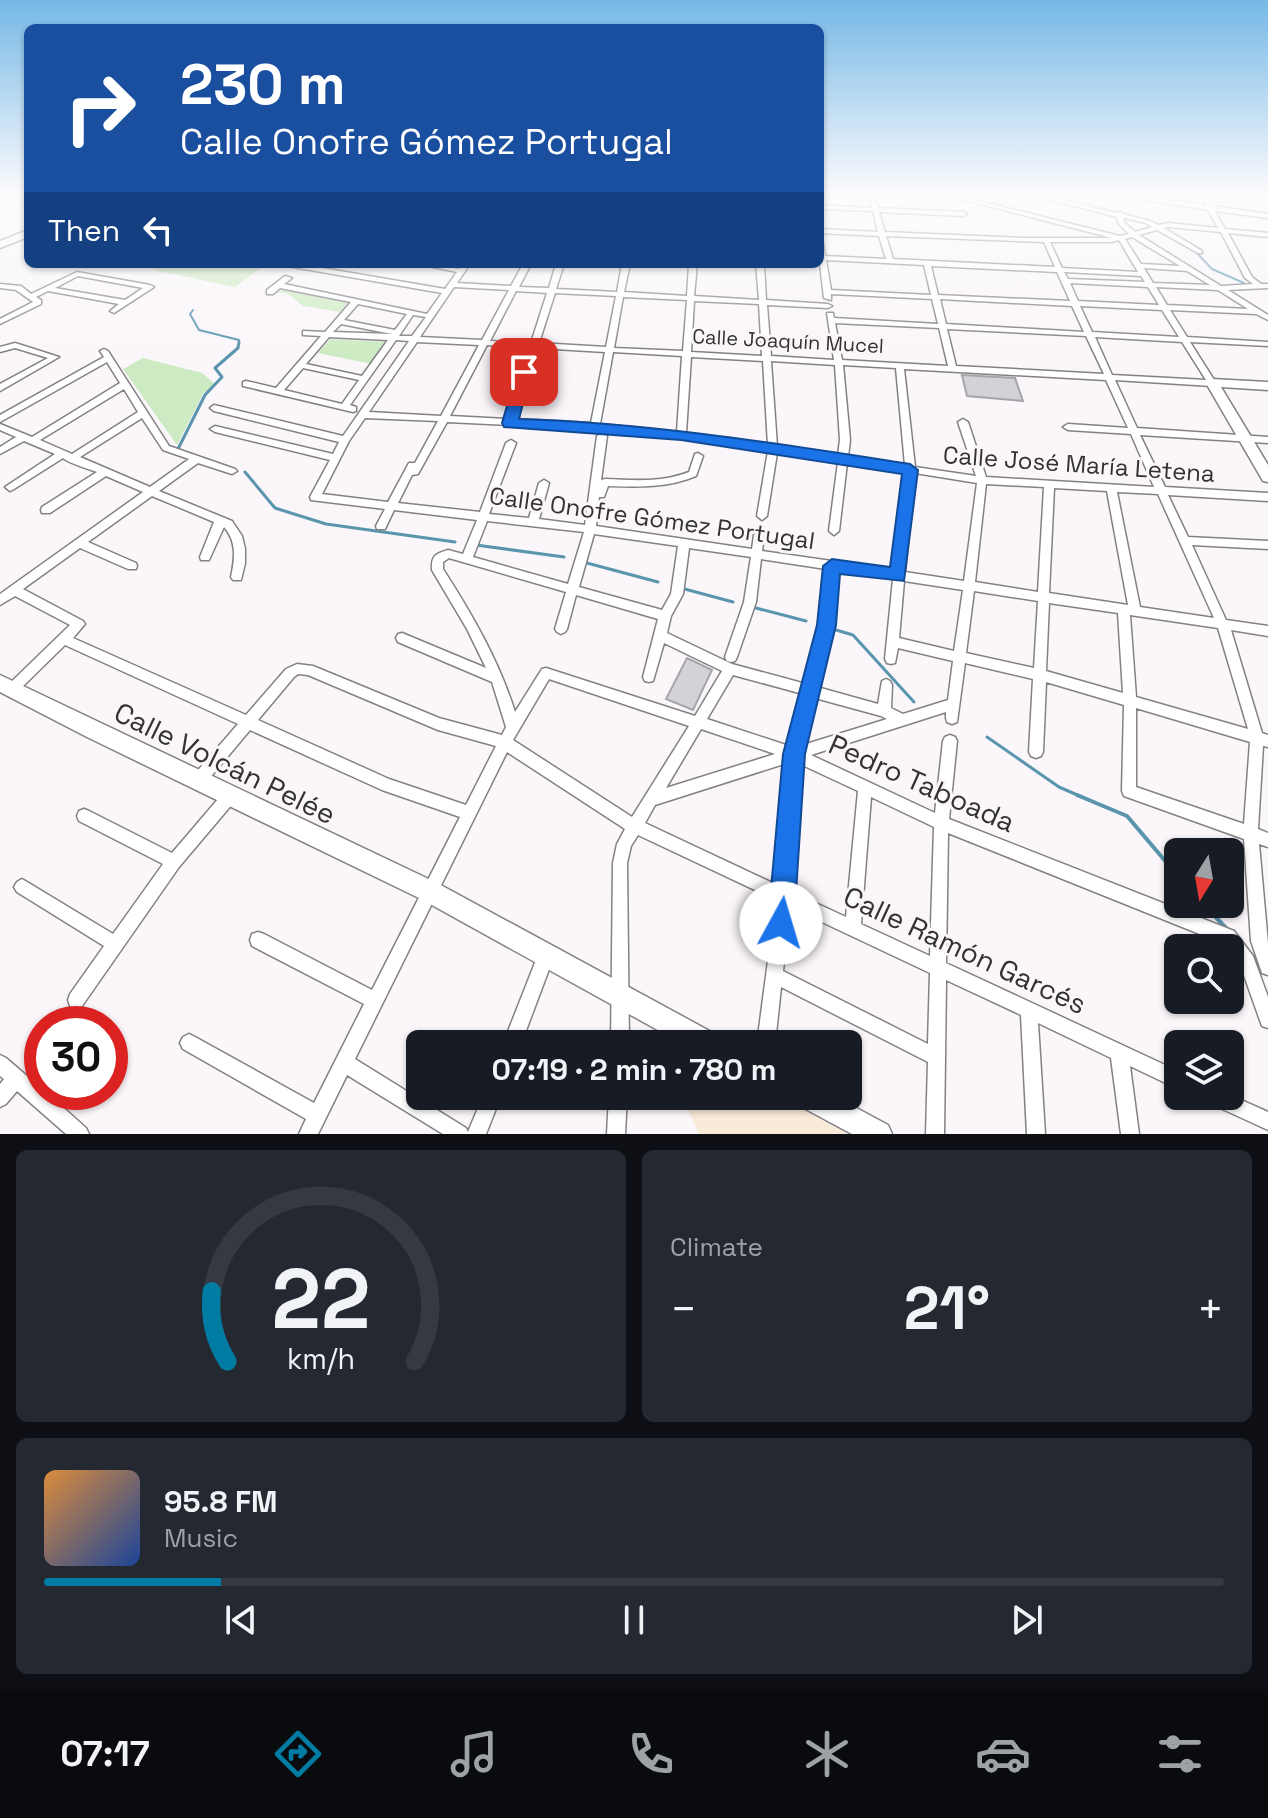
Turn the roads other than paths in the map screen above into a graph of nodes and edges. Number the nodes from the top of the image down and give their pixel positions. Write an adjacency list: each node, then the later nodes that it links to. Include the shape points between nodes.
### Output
1 (886, 247): 9 (street)
2 (1049, 247): 22 (street)
3 (1127, 247): 21 (street)
4 (1154, 247): 20 (street)
5 (1191, 247): 7 (street)
6 (1231, 247): 24 (street)
7 (1200, 252)
8 (824, 258): 9 (street)
9 (890, 261): 10 (street)
10 (927, 263): 22 (street); 37 (street)
11 (299, 268): 26 (street)
12 (320, 268): 30 (street)
13 (463, 268): 30 (street)
14 (525, 268): 31 (street)
15 (559, 268): 32 (street)
16 (625, 268): 35 (street)
17 (693, 268): 36 (street)
18 (760, 268): 40 (street)
19 (823, 268): 34 (street)
20 (1191, 269): 21 (street); 28 (street)
21 (1142, 270): 22 (street); 23 (street)
22 (1063, 275): 23 (street); 42 (street)
23 (1151, 285): 28 (street); 44 (street)
24 (1258, 285): 27 (street); 28 (street)
25 (0, 286): 38 (street, via 18,288)
26 (281, 286): 33 (street); 39 (street)
27 (1268, 286)
28 (1224, 288): 46 (street)
29 (50, 289): 38 (street); 41 (street); 41 (street, via 80,273 150,287)
30 (450, 289): 31 (street); 58 (street)
31 (513, 289): 32 (street); 61 (street)
32 (551, 290): 35 (street); 62 (street)
33 (270, 292)
34 (828, 292): 37 (street); 43 (street)
35 (620, 294): 36 (street); 64 (street)
36 (691, 298): 40 (street); 65 (street)
37 (935, 298): 42 (street); 53 (street)
38 (35, 299): 52 (street)
39 (356, 301): 47 (street); 51 (street)
40 (761, 302): 43 (street); 66 (street)
41 (126, 303): 45 (street)
42 (1076, 304): 44 (street); 55 (street)
43 (828, 306): 50 (street)
44 (1164, 306): 46 (street); 59 (street)
45 (114, 311)
46 (1259, 312): 49 (street)
47 (411, 313): 48 (street); 57 (street)
48 (424, 315)
49 (1268, 318)
50 (831, 320): 53 (street); 67 (street)
51 (339, 321): 56 (street); 57 (street)
52 (0, 322)
53 (942, 326): 55 (street); 70 (street)
54 (306, 333): 56 (street, Calle Joaquín Mucel)
55 (1091, 334): 59 (street); 72 (street)
56 (327, 335): 57 (street, Calle Joaquín Mucel); 68 (street)
57 (395, 336): 58 (street, Calle Joaquín Mucel); 71 (street)
58 (416, 340): 61 (street, Calle Joaquín Mucel); 81 (street)
59 (1185, 340): 60 (street); 73 (street)
60 (1268, 344)
61 (484, 345): 62 (street, Calle Joaquín Mucel); 83 (street)
62 (531, 347): 64 (street, Calle Joaquín Mucel); 85 (street)
63 (0, 350): 77 (street, via 15,345 55,357)
64 (610, 351): 65 (street, Calle Joaquín Mucel); 90 (street)
65 (686, 355): 66 (street, Calle Joaquín Mucel); 91 (street)
66 (767, 360): 67 (street, Calle Joaquín Mucel); 98 (street)
67 (839, 364): 69 (street, Calle Joaquín Mucel); 103 (street, via 845,440)
68 (301, 365): 71 (street); 78 (street)
69 (900, 367): 70 (street, Calle Joaquín Mucel); 104 (street)
70 (953, 370): 72 (street, Calle Joaquín Mucel)
71 (364, 379): 78 (street, via 349,408)
72 (1112, 379): 73 (street, Calle Joaquín Mucel); 89 (street)
73 (1212, 383): 76 (street, Calle Joaquín Mucel); 92 (street)
74 (246, 384): 78 (street)
75 (124, 385): 80 (street); 82 (street, via 105,355); 93 (street)
76 (1268, 386)
77 (0, 388)
78 (278, 391)
79 (214, 408): 94 (street)
80 (143, 413): 100 (street); 102 (street, via 166,448)
81 (363, 415): 83 (street, Calle José María Letena); 94 (street)
82 (0, 419)
83 (443, 420): 85 (street, Calle José María Letena); 116 (street)
84 (963, 422): 108 (street)
85 (510, 423): 90 (street, Calle José María Letena)
86 (0, 427): 93 (street)
87 (1068, 427): 89 (street)
88 (215, 429): 101 (street)
89 (1134, 430): 92 (street); 113 (street)
90 (598, 431): 91 (street, Calle José María Letena); 123 (street)
91 (681, 435): 98 (street, Calle José María Letena)
92 (1245, 438): 95 (street); 107 (street)
93 (27, 439): 97 (street); 100 (street)
94 (345, 440): 101 (street)
95 (1268, 440)
96 (511, 443): 118 (street)
97 (0, 451)
98 (773, 451): 103 (street, Calle José María Letena); 119 (street)
99 (698, 456): 123 (street, via 693,474 671,484 605,482)
100 (66, 457): 106 (street); 111 (street)
101 (334, 458): 116 (street, Calle Onofre Gómez Portugal, via 315,497)
102 (196, 459): 105 (street); 114 (street)
103 (841, 460): 104 (street, Calle José María Letena); 124 (street)
104 (910, 470): 108 (street, Calle José María Letena); 135 (street)
105 (232, 471)
106 (103, 473): 114 (street); 117 (street)
107 (1268, 477)
108 (982, 480): 110 (street, Calle José María Letena); 137 (street)
109 (544, 483): 121 (street)
110 (1049, 484): 112 (street, Calle José María Letena); 140 (street)
111 (10, 487)
112 (1111, 488): 113 (street, Calle José María Letena); 142 (street)
113 (1163, 491): 115 (street, Calle José María Letena); 126 (street)
114 (148, 493): 120 (street); 127 (street)
115 (1268, 497)
116 (391, 506): 118 (street, Calle Onofre Gómez Portugal); 122 (street)
117 (46, 510)
118 (483, 516): 121 (street, Calle Onofre Gómez Portugal); 132 (street)
119 (762, 516)
120 (220, 521): 131 (street); 136 (street, via 239,539)
121 (533, 522): 123 (street, Calle Onofre Gómez Portugal)
122 (381, 526)
123 (590, 527): 128 (street, Calle Onofre Gómez Portugal); 139 (street)
124 (834, 531)
125 (759, 535): 130 (street)
126 (1186, 541): 129 (street); 144 (street)
127 (79, 543): 133 (street); 138 (street)
128 (684, 544): 130 (street, Calle Onofre Gómez Portugal); 143 (street, via 677,594)
129 (1268, 545)
130 (757, 555): 134 (street, Calle Onofre Gómez Portugal); 153 (street, via 750,602)
131 (205, 557)
132 (467, 559): 139 (street); 156 (street, via 440,556 438,570 472,622)
133 (132, 566)
134 (832, 566): 135 (street, Calle Onofre Gómez Portugal); 159 (street, via 827,625)
135 (898, 575): 137 (street, Calle Onofre Gómez Portugal); 150 (street)
136 (237, 577)
137 (966, 585): 140 (street, Calle Onofre Gómez Portugal); 152 (street)
138 (14, 590): 141 (street); 149 (street, via 76,620 77,629)
139 (572, 590): 143 (street); 145 (street)
140 (1043, 597): 142 (street, Calle Onofre Gómez Portugal); 154 (street)
141 (0, 600)
142 (1130, 610): 144 (street, Calle Onofre Gómez Portugal); 160 (street)
143 (665, 616): 147 (street)
144 (1223, 625): 146 (street, Calle Onofre Gómez Portugal); 166 (street)
145 (561, 629)
146 (1268, 631)
147 (660, 635): 153 (street); 155 (street)
148 (402, 638): 156 (street)
149 (65, 640): 158 (street); 163 (street)
150 (892, 642): 151 (street); 152 (street)
151 (891, 659)
152 (960, 659): 154 (street); 162 (street, via 953,711)
153 (730, 663): 159 (street); 164 (street)
154 (1041, 675): 160 (street); 168 (street)
155 (649, 677)
156 (496, 678): 165 (street)
157 (886, 685): 161 (street)
158 (6, 686): 170 (street, Calle Volcán Pelée)
159 (811, 693): 161 (street); 169 (street)
160 (1130, 700): 166 (street); 178 (street, via 1129,791)
161 (884, 711): 162 (street)
162 (902, 720): 169 (street)
163 (247, 723): 165 (street, Calle Ramón Garcés, via 297,669 438,724); 170 (street); 174 (street, via 387,785)
164 (697, 723): 165 (street, Pedro Taboada, via 546,673); 169 (street, Pedro Taboada); 173 (street)
165 (508, 734): 174 (street); 177 (street, Calle Ramón Garcés)
166 (1262, 739): 178 (street)
167 (950, 741): 176 (street)
168 (1036, 752)
169 (794, 754): 171 (street, Pedro Taboada); 173 (street); 183 (street)
170 (198, 781): 172 (street, Calle Volcán Pelée)
171 (865, 790): 176 (street, Pedro Taboada); 184 (street)
172 (229, 797): 180 (street); 182 (street, Calle Volcán Pelée)
173 (650, 800): 177 (street)
174 (468, 813): 182 (street)
175 (84, 816): 180 (street)
176 (941, 823): 189 (street); 195 (street, Pedro Taboada, via 1228,937 1247,962)
177 (634, 826): 183 (street, Calle Ramón Garcés); 191 (street, via 620,863)
178 (1251, 833): 179 (street); 188 (street, via 1259,941)
179 (1268, 840)
180 (174, 862): 186 (street)
181 (22, 887): 186 (street)
182 (429, 891): 187 (street, Calle Volcán Pelée); 193 (street)
183 (784, 897): 184 (street, Calle Ramón Garcés); 190 (street)
184 (853, 929): 189 (street, Calle Ramón Garcés)
185 (258, 940): 193 (street)
186 (115, 944): 192 (street)
187 (546, 956): 191 (street, Calle Volcán Pelée); 196 (street)
188 (1268, 967)
189 (938, 968): 194 (street, Calle Ramón Garcés); 202 (street)
190 (774, 975): 199 (street); 202 (street)
191 (622, 999): 197 (street); 198 (street, Calle Volcán Pelée)
192 (76, 1000)
193 (373, 1000): 203 (street)
194 (1029, 1011): 201 (street, Calle Ramón Garcés); 221 (street)
195 (1268, 1020)
196 (517, 1030)
197 (621, 1030)
198 (681, 1030)
199 (768, 1030)
200 (189, 1043): 212 (street)
201 (1119, 1053): 205 (street, Calle Ramón Garcés); 222 (street)
202 (936, 1057): 220 (street)
203 (343, 1062): 212 (street); 216 (street)
204 (0, 1064): 206 (street)
205 (1164, 1074)
206 (16, 1078): 207 (street); 214 (street)
207 (0, 1098)
208 (486, 1110): 217 (street)
209 (617, 1110): 218 (street)
210 (834, 1110): 219 (street)
211 (1244, 1110): 213 (street)
212 (317, 1115): 215 (street)
213 (1268, 1121)
214 (80, 1134)
215 (308, 1134)
216 (460, 1134)
217 (477, 1134)
218 (616, 1134)
219 (879, 1134)
220 (935, 1134)
221 (1036, 1134)
222 (1130, 1134)

